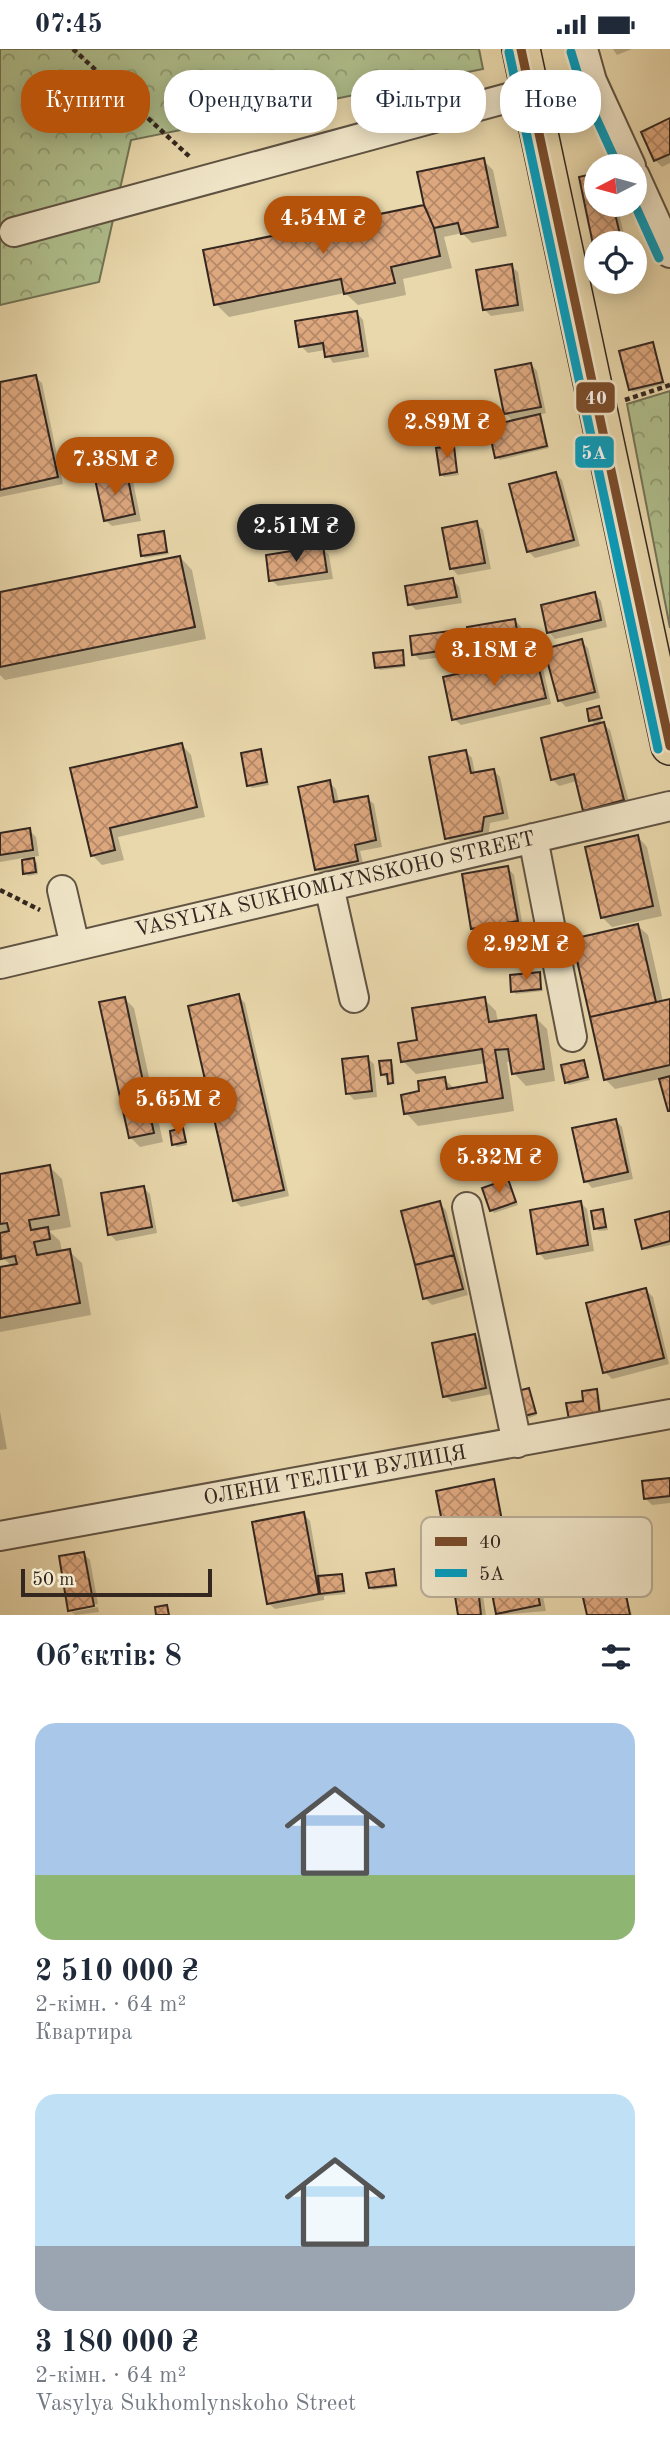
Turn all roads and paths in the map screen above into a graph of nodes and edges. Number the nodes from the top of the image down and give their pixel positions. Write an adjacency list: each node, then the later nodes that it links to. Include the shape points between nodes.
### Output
1 (73, 49): 8 (path)
2 (521, 49): 4 (main road)
3 (583, 49): 7 (street)
4 (525, 70)
5 (500, 100): 8 (street)
6 (539, 133): 13 (main road)
7 (626, 154)
8 (213, 177): 10 (street)
9 (648, 205): 11 (street)
10 (14, 232)
11 (670, 253)
12 (670, 385): 13 (path)
13 (598, 411): 14 (main road)
14 (670, 746)
15 (670, 806): 16 (street, VASYLYA SUKHOMLYNSKOHO STREET)
16 (533, 838): 17 (street, VASYLYA SUKHOMLYNSKOHO STREET); 23 (street)
17 (329, 886): 20 (street, VASYLYA SUKHOMLYNSKOHO STREET); 22 (street)
18 (0, 890): 20 (path)
19 (62, 890): 20 (street)
20 (72, 935): 21 (street, VASYLYA SUKHOMLYNSKOHO STREET)
21 (0, 964)
22 (354, 998)
23 (572, 1037)
24 (467, 1207): 26 (street)
25 (670, 1414): 26 (street, ОЛЕНИ ТЕЛІГИ ВУЛИЦЯ)
26 (517, 1443): 27 (street, ОЛЕНИ ТЕЛІГИ ВУЛИЦЯ)
27 (0, 1536)

